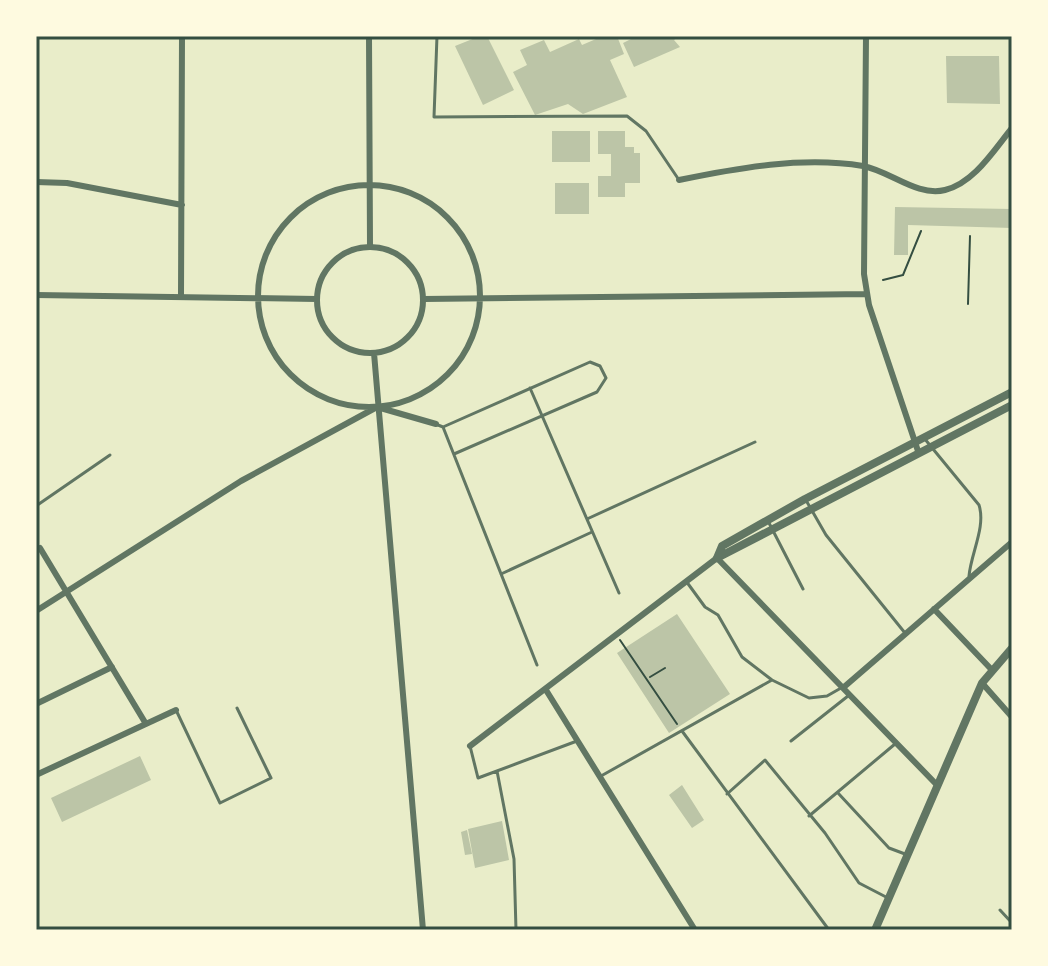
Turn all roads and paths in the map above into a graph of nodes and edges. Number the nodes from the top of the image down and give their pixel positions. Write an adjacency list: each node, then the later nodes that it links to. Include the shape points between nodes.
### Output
1 (182, 36): 10 (street)
2 (369, 36): 9 (street)
3 (437, 36): 7 (lane, via 434,117 627,116 646,131)
4 (866, 36): 6 (street)
5 (1012, 128): 6 (street, via 976,171 944,190 926,190)
6 (863, 166): 7 (street, via 742,167); 15 (street)
7 (679, 180)
8 (36, 182): 10 (street)
9 (371, 185): 13 (street); 18 (street, via 323,196 284,225 264,259); 21 (street, via 410,193 444,214 468,244)
10 (182, 205): 17 (street)
11 (921, 231): 14 (path, via 903,275)
12 (970, 236): 22 (path)
13 (370, 246): 19 (street, via 333,262); 20 (street, via 387,249 413,268)
14 (883, 280)
15 (867, 294): 21 (street); 32 (street)
16 (36, 295): 17 (street)
17 (181, 296): 18 (street)
18 (258, 297): 19 (street); 27 (street, via 261,323 284,369 326,399)
19 (317, 299): 23 (street, via 329,334 350,349)
20 (424, 299): 21 (street); 23 (street, via 421,315 404,341)
21 (481, 301): 27 (street, via 469,346 449,374 421,395)
22 (968, 304)
23 (374, 353): 27 (street)
24 (530, 388): 28 (lane); 28 (lane, via 590,362 600,366 606,378 597,392); 29 (lane)
25 (1012, 392): 31 (street)
26 (1012, 405): 31 (street)
27 (377, 407): 29 (street); 47 (street, via 241,481); 85 (street)
28 (541, 415): 33 (lane); 37 (lane)
29 (439, 426): 33 (lane)
30 (755, 442): 37 (lane)
31 (926, 442): 32 (street); 44 (lane, via 979,505 983,517)
32 (916, 447): 35 (street)
33 (454, 454): 43 (lane)
34 (110, 455): 36 (lane)
35 (807, 503): 38 (street); 52 (lane)
36 (36, 506)
37 (587, 519): 39 (lane)
38 (770, 524): 42 (street, via 722,546); 46 (lane)
39 (592, 532): 43 (lane); 48 (lane)
40 (1012, 542): 44 (street)
41 (38, 544): 47 (street)
42 (717, 558): 45 (street); 61 (street)
43 (501, 574): 54 (lane)
44 (969, 579): 49 (street)
45 (686, 581): 51 (street); 59 (lane, via 718,615 742,657)
46 (803, 589)
47 (68, 593): 50 (street); 55 (street)
48 (619, 593)
49 (934, 609): 52 (street); 57 (street)
50 (36, 611)
51 (616, 634): 58 (path); 62 (street)
52 (905, 634): 61 (street)
53 (1012, 648): 57 (street)
54 (537, 665)
55 (112, 667): 64 (street); 68 (street)
56 (665, 668): 58 (path)
57 (991, 669): 60 (street)
58 (649, 678): 69 (path)
59 (772, 680): 61 (lane, via 809,698); 69 (lane)
60 (982, 683): 67 (street); 77 (street)
61 (844, 687): 63 (street)
62 (546, 690): 70 (street); 73 (street)
63 (851, 694): 71 (lane); 72 (street)
64 (36, 704)
65 (237, 708): 66 (lane, via 271,778 220,803)
66 (176, 710): 68 (street)
67 (1012, 717)
68 (146, 724): 75 (street)
69 (682, 731): 76 (lane); 79 (lane)
70 (577, 741): 74 (lane); 76 (street)
71 (791, 741)
72 (897, 743): 77 (street); 78 (lane)
73 (470, 746): 74 (lane, via 478,778)
74 (497, 771): 86 (lane, via 514,859)
75 (36, 775)
76 (601, 776): 87 (street)
77 (936, 784): 81 (street)
78 (838, 793): 80 (lane); 81 (lane, via 889,848)
79 (727, 794): 80 (lane, via 765,760); 88 (lane)
80 (809, 816): 82 (lane, via 859,883)
81 (907, 855): 82 (street)
82 (889, 898): 89 (street)
83 (1000, 910): 84 (lane)
84 (1012, 923)
85 (423, 930)
86 (516, 930)
87 (695, 930)
88 (829, 930)
89 (875, 930)

